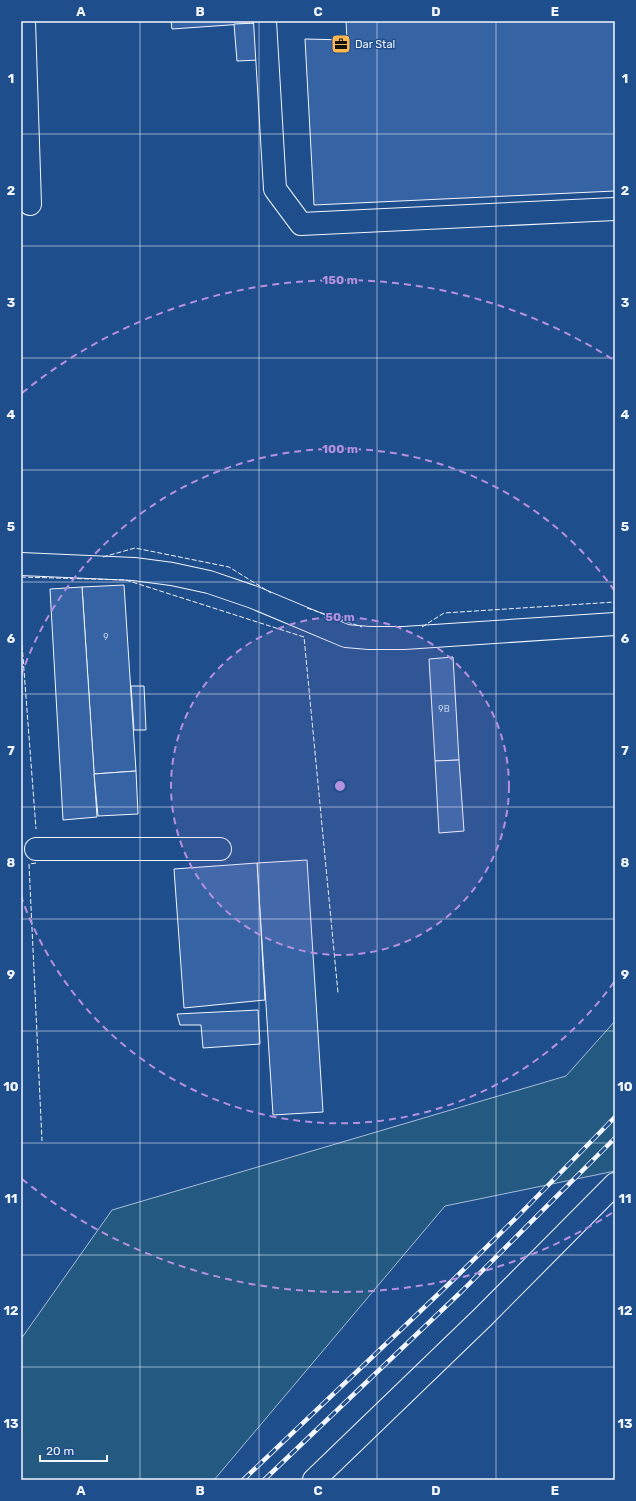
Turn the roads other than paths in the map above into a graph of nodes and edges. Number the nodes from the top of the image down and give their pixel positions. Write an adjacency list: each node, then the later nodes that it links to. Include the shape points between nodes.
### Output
1 (24, 21): 3 (lane)
2 (265, 21): 4 (lane, via 275,189 301,224)
3 (30, 204)
4 (615, 209)
5 (21, 564): 6 (lane, via 134,569 209,582 254,597 346,636 404,638)
6 (615, 624)
7 (36, 849): 8 (lane)
8 (220, 849)
9 (615, 1184): 10 (lane, via 483,1317)
10 (314, 1480)

